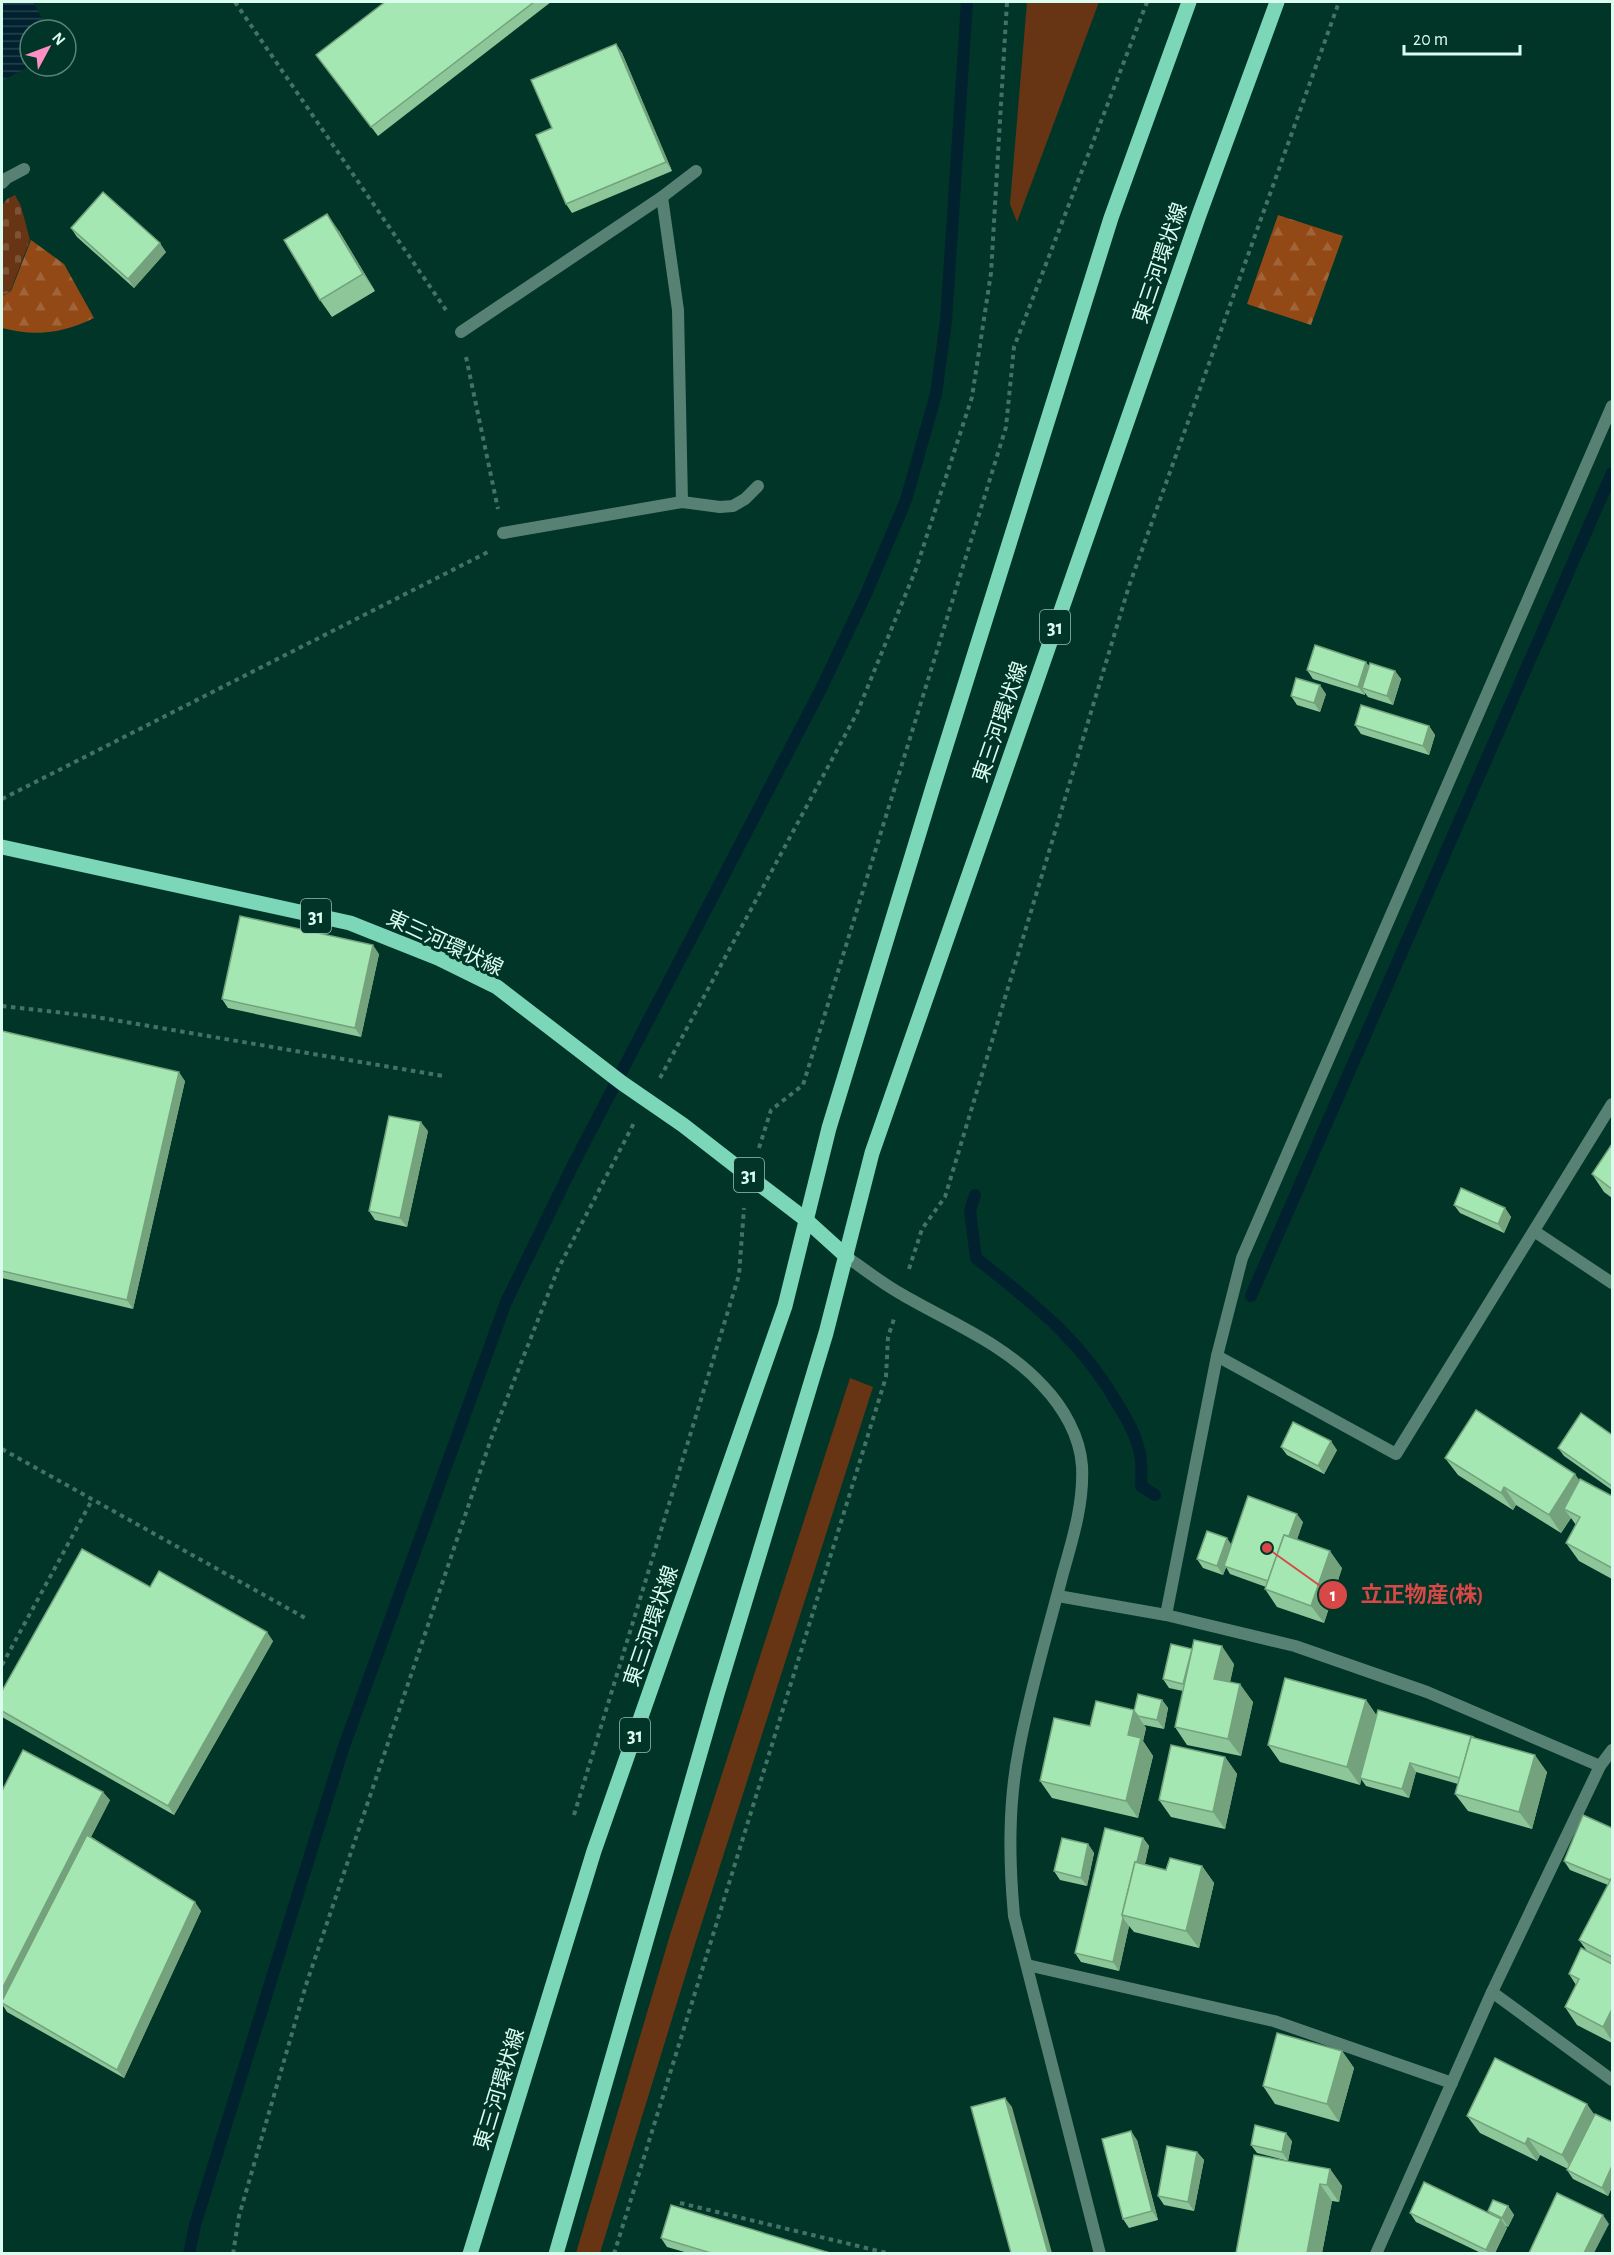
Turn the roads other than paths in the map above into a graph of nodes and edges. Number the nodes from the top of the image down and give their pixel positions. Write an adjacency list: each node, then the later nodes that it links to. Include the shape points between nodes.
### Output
1 (1189, 2): 14 (main road, 東三河環状線 / 31, via 1108,230 933,787)
2 (1276, 2): 16 (main road, 東三河環状線 / 31, via 872,1153)
3 (24, 169): 5 (street)
4 (696, 171): 6 (street)
5 (2, 183)
6 (662, 197): 7 (street); 10 (street, via 678,310)
7 (461, 332)
8 (1612, 406): 18 (street, via 1242,1258)
9 (758, 486): 10 (street, via 734,506)
10 (682, 502): 11 (street)
11 (503, 533)
12 (2, 847): 14 (main road, 東三河環状線 / 31, via 350,923 438,958 497,987)
13 (1612, 1104): 15 (street)
14 (805, 1219): 16 (main road, 東三河環状線 / 31); 27 (main road, 東三河環状線 / 31, via 785,1306 594,1851)
15 (1534, 1231): 17 (street); 18 (street, via 1396,1454)
16 (847, 1257): 19 (street, via 901,1294 1005,1351 1059,1405 1078,1443 1082,1465 1075,1531); 28 (main road, 東三河環状線 / 31)
17 (1612, 1283)
18 (1217, 1356): 20 (street)
19 (1058, 1596): 20 (street); 23 (street, via 1019,1748 1010,1827 1014,1916)
20 (1166, 1614): 22 (street, via 1295,1646 1427,1692)
21 (1612, 1750): 22 (street)
22 (1600, 1767): 24 (street)
23 (1027, 1965): 26 (street, via 1274,2022); 29 (street)
24 (1492, 1992): 25 (street); 26 (street)
25 (1612, 2080)
26 (1452, 2083): 30 (street)
27 (470, 2253)
28 (556, 2253)
29 (1100, 2253)
30 (1376, 2253)

